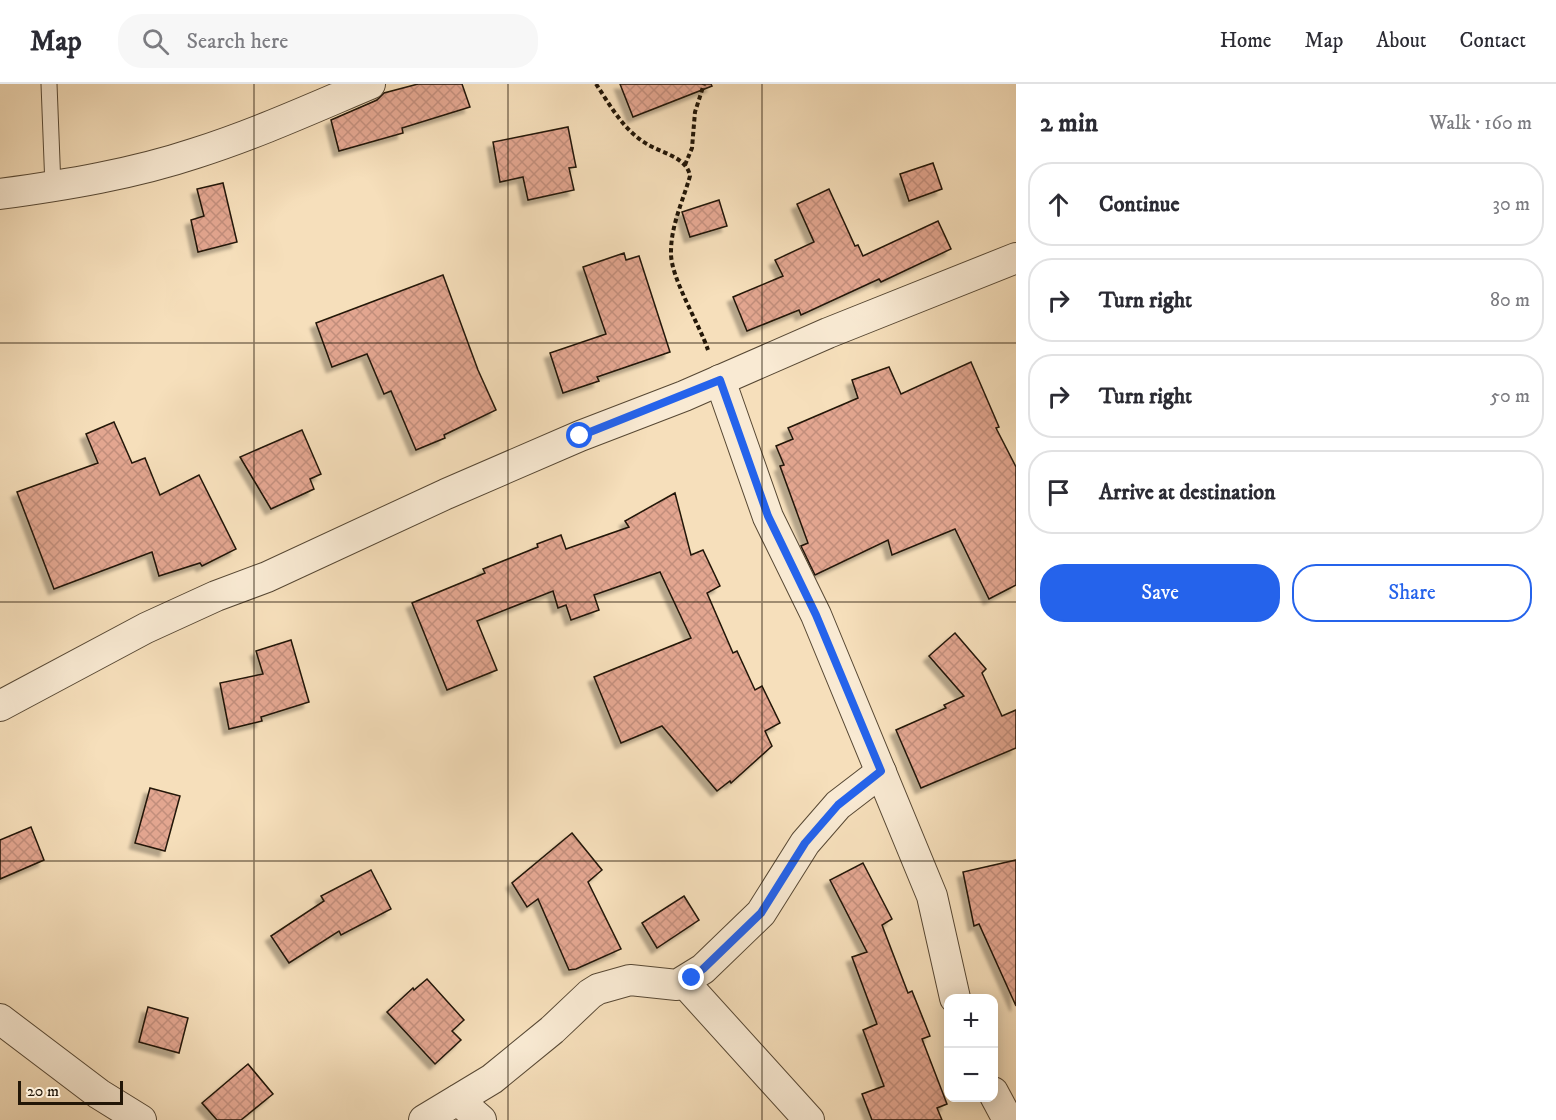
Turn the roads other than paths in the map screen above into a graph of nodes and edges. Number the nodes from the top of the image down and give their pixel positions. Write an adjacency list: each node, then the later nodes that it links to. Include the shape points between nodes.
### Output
1 (49, 84): 3 (lane)
2 (370, 84): 3 (street, via 195,154)
3 (53, 187): 4 (street)
4 (0, 194)
5 (1016, 258): 6 (street)
6 (718, 381): 7 (street, via 580,436 267,577 216,596 146,628); 8 (street, via 768,516 816,615)
7 (0, 706)
8 (881, 771): 9 (street, via 838,805 805,843 761,913); 10 (street, via 933,896)
9 (684, 982): 12 (street, via 669,985 630,980 598,989 492,1079); 17 (street)
10 (954, 994)
11 (0, 1019): 14 (street, via 99,1094)
12 (458, 1100): 15 (street); 16 (street)
13 (998, 1101): 18 (street)
14 (141, 1120)
15 (424, 1120)
16 (481, 1120)
17 (809, 1120)
18 (1008, 1120)

